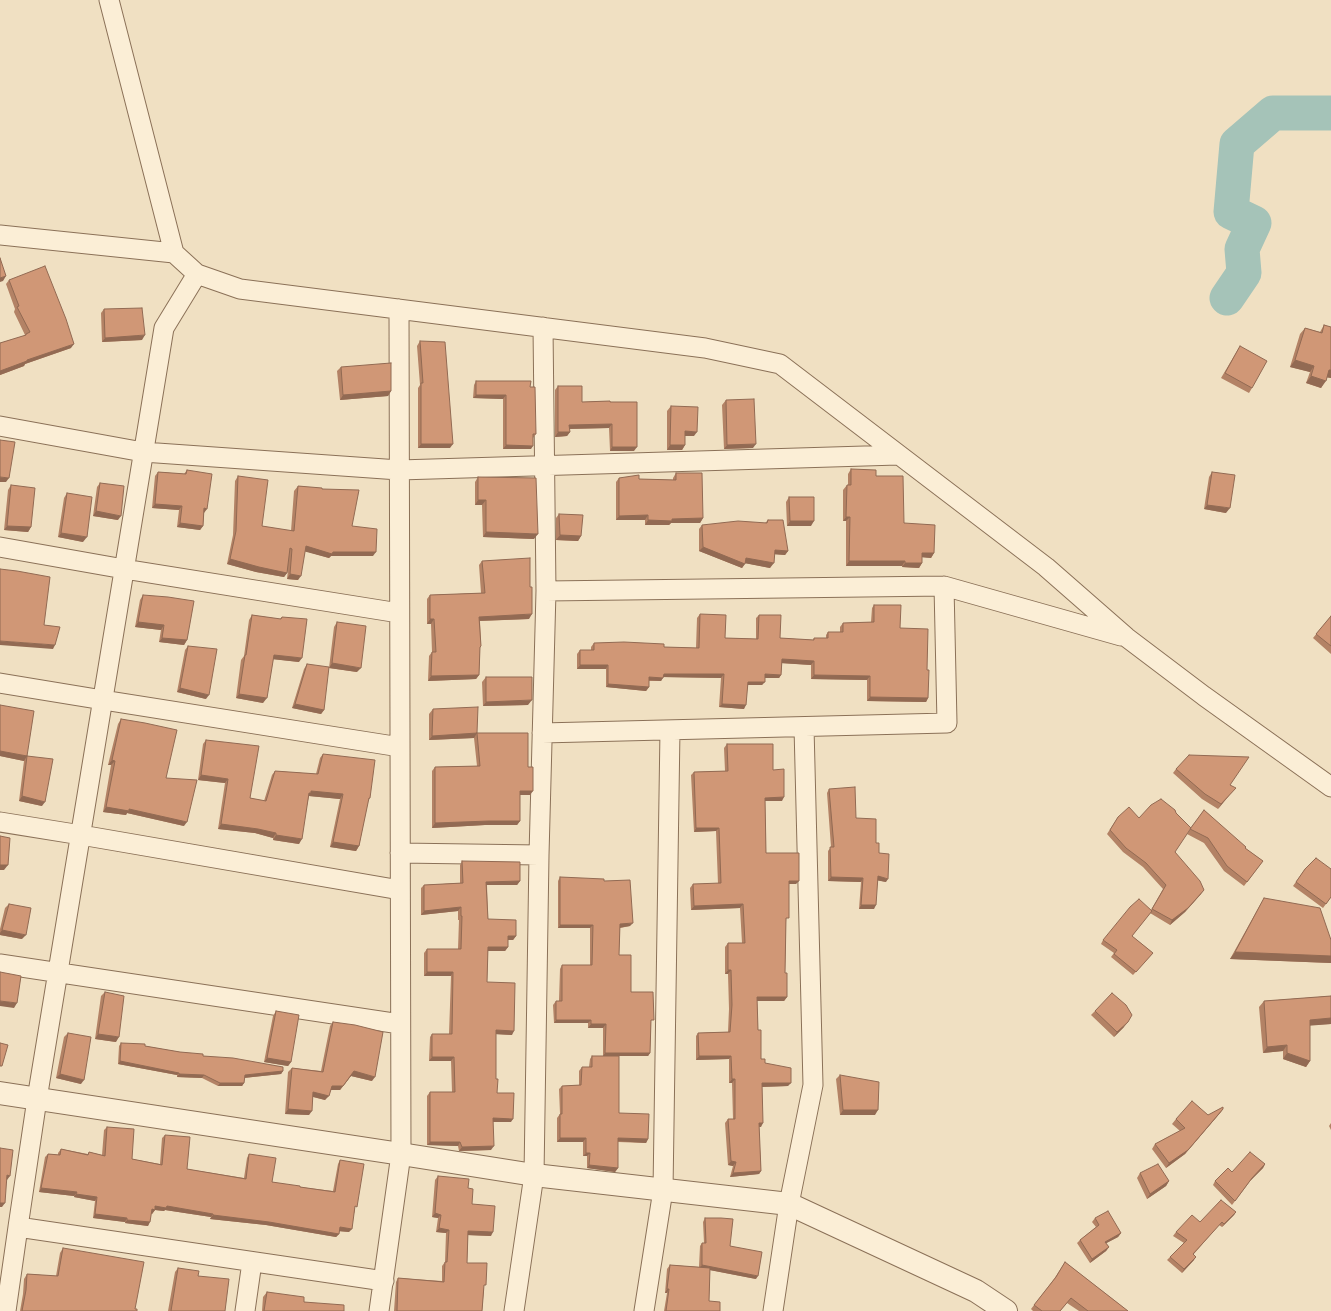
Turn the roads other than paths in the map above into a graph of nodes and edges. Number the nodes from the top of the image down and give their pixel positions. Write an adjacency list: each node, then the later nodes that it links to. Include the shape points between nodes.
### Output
1 (110, 0): 3 (street)
2 (0, 235): 3 (street)
3 (174, 253): 4 (street)
4 (197, 274): 5 (street, via 240,289); 8 (street, via 164,328)
5 (399, 309): 6 (street); 11 (street)
6 (543, 327): 9 (street, via 705,348 780,364); 10 (street)
7 (0, 426): 8 (street)
8 (143, 452): 11 (street); 13 (street)
9 (898, 455): 10 (street); 17 (street, via 1046,567)
10 (544, 465): 11 (street); 15 (street)
11 (399, 470): 16 (street)
12 (0, 547): 13 (street)
13 (124, 569): 16 (street); 19 (street)
14 (944, 586): 15 (street); 17 (street); 20 (street, via 947,723)
15 (546, 591): 22 (street)
16 (399, 613): 23 (street)
17 (1126, 637): 24 (street)
18 (0, 683): 19 (street)
19 (103, 700): 23 (street); 26 (street)
20 (804, 727): 21 (street); 38 (street, via 813,1084)
21 (670, 730): 22 (street); 37 (street)
22 (542, 733): 28 (street)
23 (400, 747): 27 (street)
24 (1331, 787)
25 (0, 822): 26 (street)
26 (80, 834): 29 (street); 31 (street)
27 (400, 853): 28 (street); 29 (street)
28 (539, 855): 36 (street)
29 (400, 890): 32 (street)
30 (0, 964): 31 (street)
31 (58, 973): 32 (street); 34 (street)
32 (400, 1024): 35 (street)
33 (0, 1093): 34 (street)
34 (37, 1099): 35 (street); 39 (street)
35 (401, 1154): 36 (street); 41 (street)
36 (534, 1175): 37 (street); 45 (street)
37 (663, 1190): 38 (street); 46 (street)
38 (789, 1204): 47 (street); 48 (street, via 976,1291)
39 (18, 1227): 40 (street); 42 (street)
40 (252, 1262): 41 (street); 43 (street)
41 (384, 1281): 44 (street)
42 (6, 1311)
43 (245, 1311)
44 (380, 1311)
45 (514, 1311)
46 (644, 1311)
47 (773, 1311)
48 (1006, 1311)

